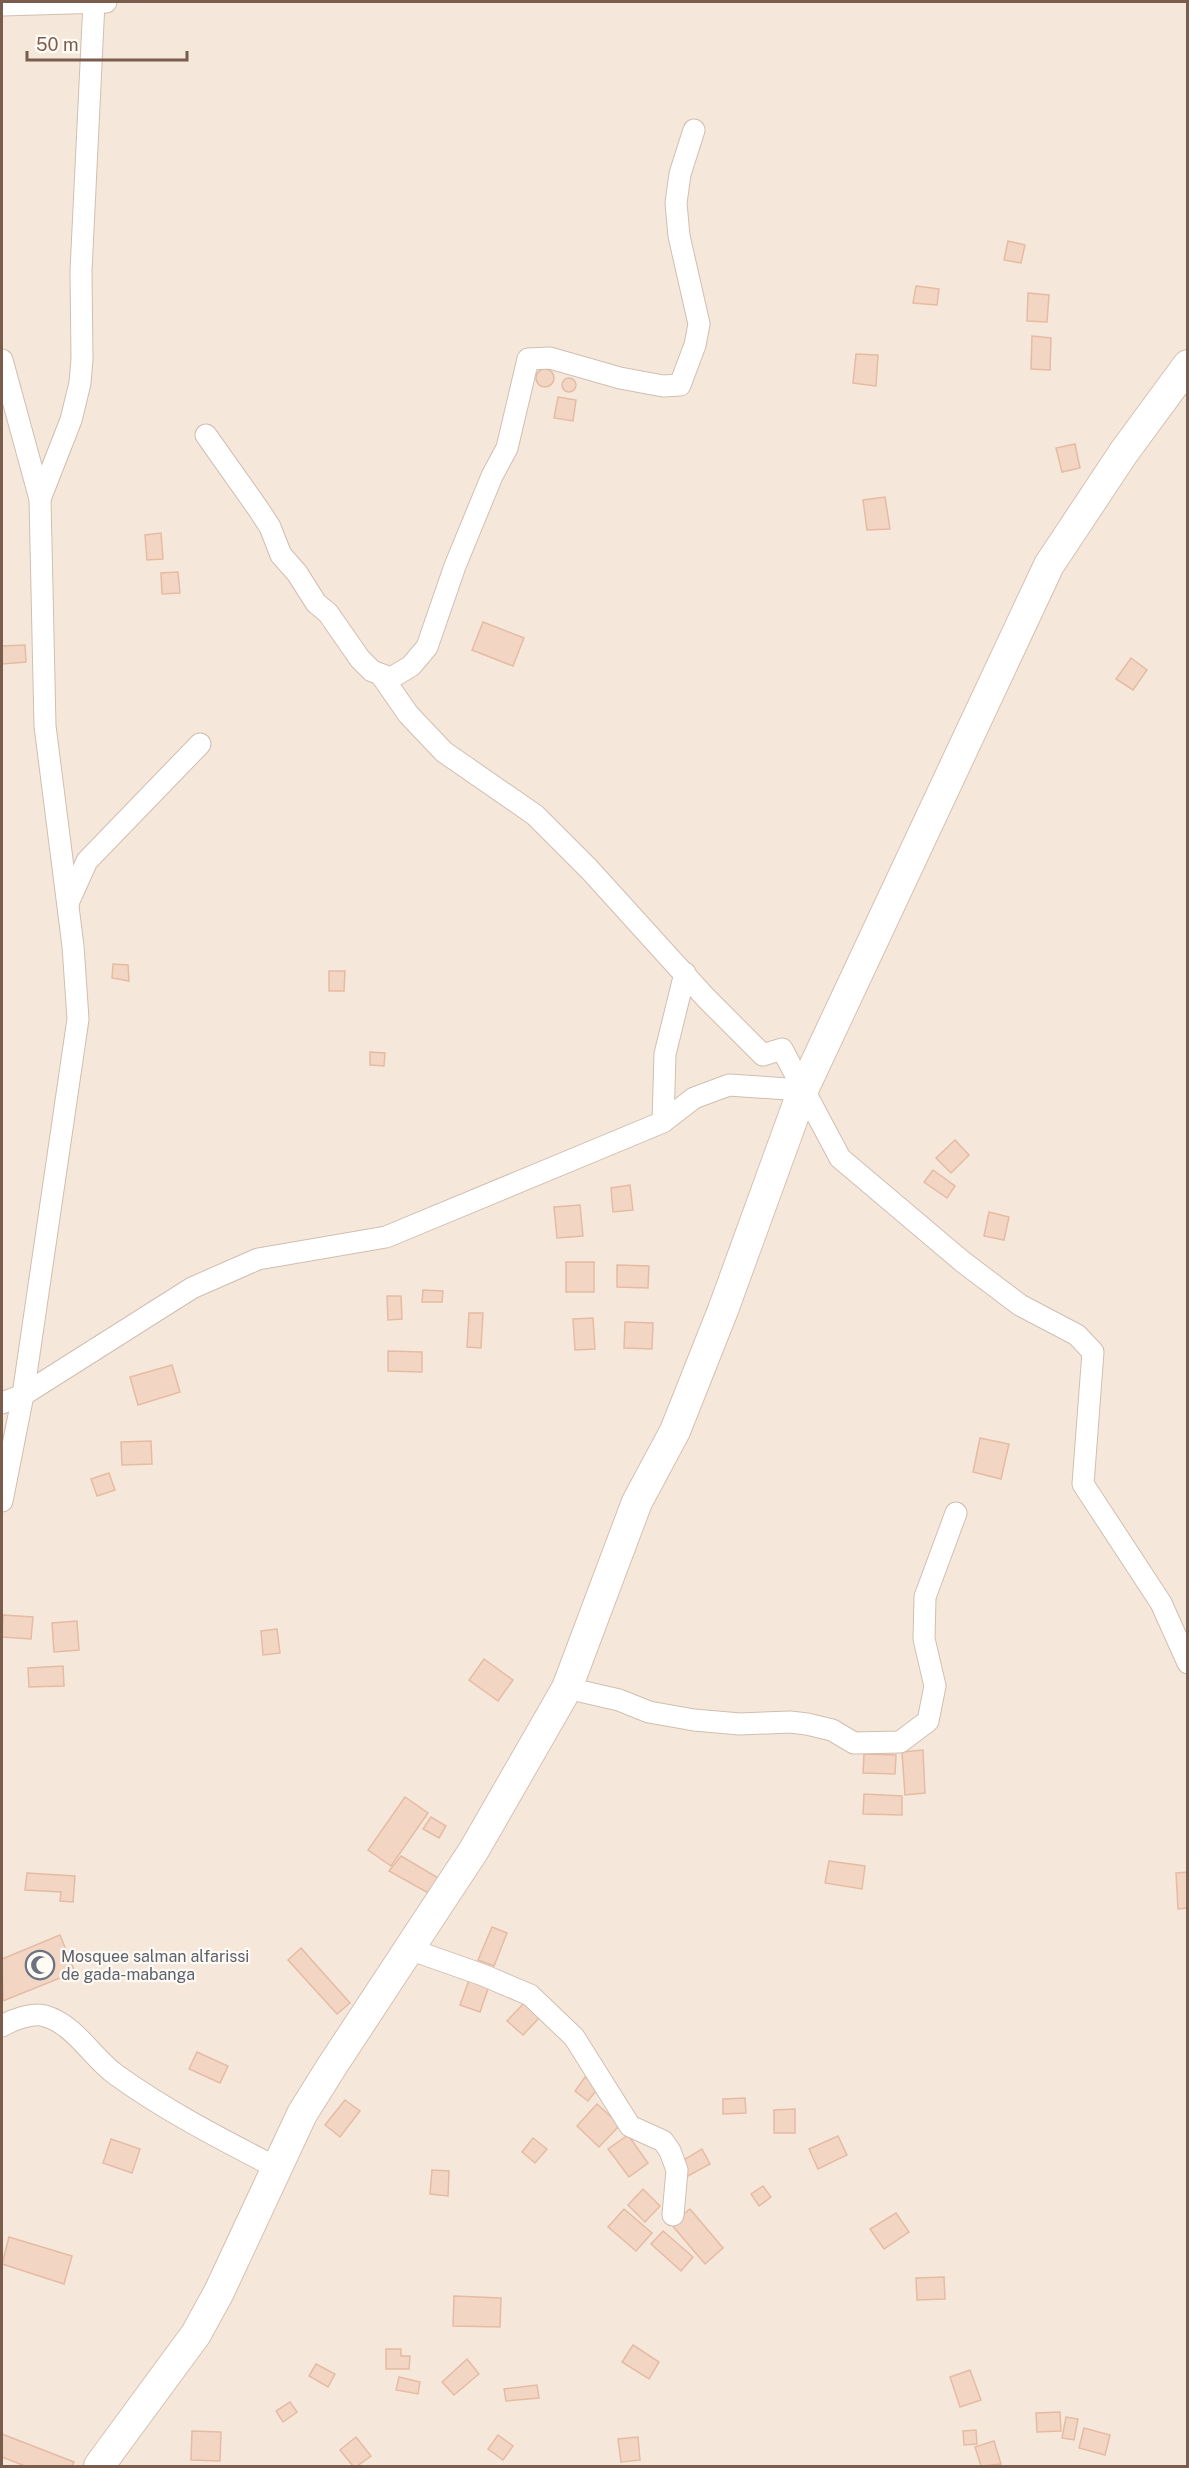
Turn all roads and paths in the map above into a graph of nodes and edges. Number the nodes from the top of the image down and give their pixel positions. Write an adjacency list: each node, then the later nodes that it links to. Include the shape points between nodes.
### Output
1 (98, 2): 2 (street); 7 (street, via 81,272 80,383 71,420)
2 (2, 5)
3 (694, 130): 8 (street, via 680,174 676,203 679,236 699,324 680,385 620,378 550,358 528,359 507,448 455,566 427,647 411,666 391,678)
4 (2, 360): 7 (street)
5 (1188, 365): 12 (street, via 1048,564)
6 (206, 435): 8 (street, via 270,527 280,555 360,659)
7 (40, 499): 10 (street, via 45,726)
8 (381, 675): 11 (street, via 408,714 444,752 535,815)
9 (200, 744): 10 (street, via 87,861)
10 (68, 904): 14 (street, via 78,1019)
11 (685, 973): 12 (street, via 764,1055 782,1049); 13 (street, via 665,1053)
12 (803, 1090): 13 (street, via 729,1085 694,1098); 19 (street, via 840,1158 963,1262 1020,1305 1077,1335 1093,1352 1083,1484 1161,1604); 20 (street, via 723,1310 675,1431 637,1502)
13 (663, 1122): 14 (street, via 386,1237 258,1259 192,1288)
14 (23, 1395): 15 (street); 16 (street)
15 (2, 1403)
16 (4, 1469): 17 (street)
17 (2, 1501)
18 (956, 1514): 20 (street, via 926,1597 924,1639 935,1686 928,1721 900,1742 854,1743 832,1730 790,1722 740,1724 694,1720)
19 (1188, 1663)
20 (567, 1689): 21 (street, via 474,1850)
21 (409, 1949): 23 (street, via 308,2105); 24 (street, via 530,1995 574,2037 630,2126 663,2141 670,2151 677,2170)
22 (2, 2026): 23 (street, via 14,2019 44,2016 66,2028 113,2073 182,2119)
23 (277, 2168): 25 (street, via 196,2334)
24 (672, 2215)
25 (99, 2466)

